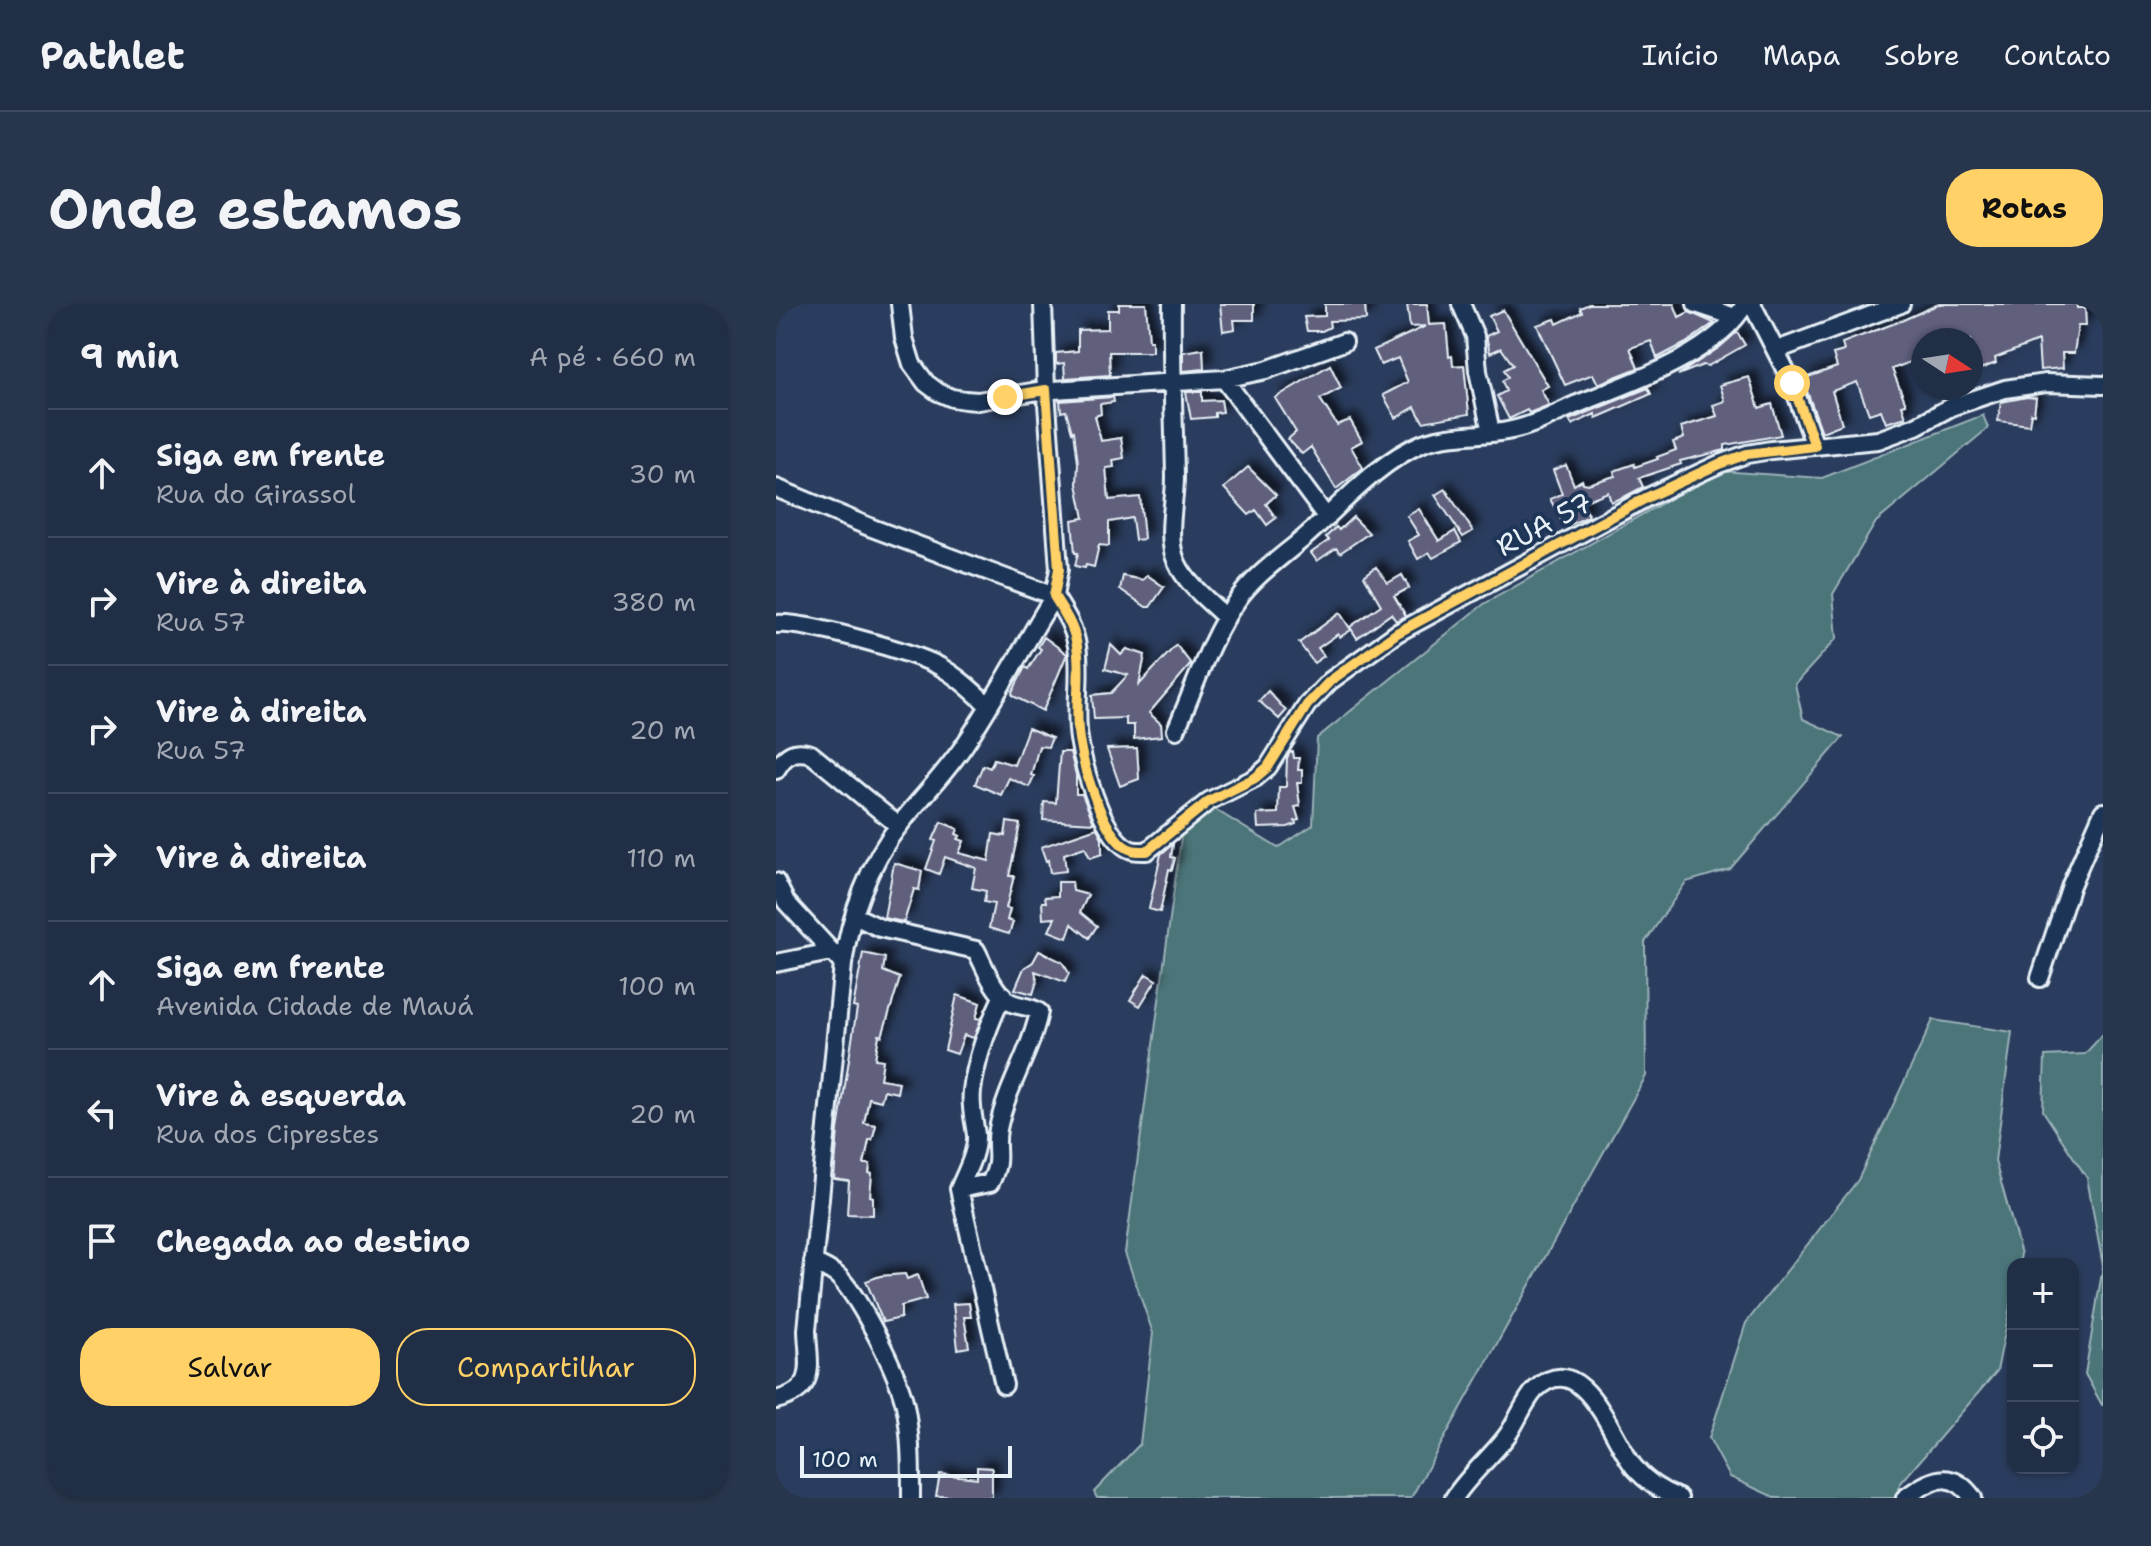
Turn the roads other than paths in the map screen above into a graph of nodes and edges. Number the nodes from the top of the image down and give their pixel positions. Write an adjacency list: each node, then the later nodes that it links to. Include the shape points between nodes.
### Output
1 (900, 304): 14 (street, via 908,354 938,392 978,401)
2 (1043, 304): 14 (street)
3 (1172, 304): 12 (street)
4 (1461, 304): 15 (street, via 1475,336)
5 (1696, 304): 8 (street)
6 (1752, 304): 10 (street)
7 (1901, 304): 10 (street)
8 (1740, 310): 15 (street, via 1704,344 1671,363 1526,426)
9 (1344, 342): 11 (street)
10 (1777, 350): 16 (street)
11 (1224, 379): 12 (street); 18 (street)
12 (1171, 383): 14 (street); 20 (street, via 1171,543 1182,573)
13 (2103, 385): 16 (street, RUA 57, via 2046,383 2005,389 1878,440)
14 (1046, 390): 19 (street, via 1059,569)
15 (1491, 432): 18 (street, via 1442,438 1392,460)
16 (1815, 446): 19 (street, RUA 57, via 1747,454 1719,464 1397,633 1330,681 1307,705 1268,767 1209,801 1147,851 1125,847 1115,837 1087,772 1079,738 1077,644)
17 (776, 488): 19 (street)
18 (1327, 518): 20 (street, via 1246,589)
19 (1054, 596): 22 (street)
20 (1226, 618): 23 (street)
21 (776, 624): 22 (street, via 812,628 917,657 954,675)
22 (988, 705): 26 (street, via 953,762)
23 (1176, 730)
24 (776, 770): 26 (street, via 784,757 811,754)
25 (2103, 812): 31 (street, via 2071,885)
26 (899, 826): 28 (street, via 870,874)
27 (776, 882): 29 (street, via 786,902)
28 (855, 916): 29 (street); 32 (street, via 880,928 976,950)
29 (837, 958): 30 (street); 34 (street)
30 (776, 963)
31 (2040, 978)
32 (1003, 995): 33 (street, via 973,1087 970,1109 976,1138); 33 (street, via 1039,1012 1037,1023 997,1132 998,1167 990,1183)
33 (959, 1189): 35 (street)
34 (813, 1262): 36 (street, via 809,1372 798,1392); 37 (street, via 842,1280 891,1367 909,1433)
35 (1004, 1385)
36 (776, 1400)
37 (911, 1498)
38 (1454, 1498): 39 (street, via 1508,1435 1534,1391 1558,1379 1590,1394 1633,1466 1647,1481)
39 (1679, 1498)
40 (1905, 1498): 41 (street, via 1940,1478 1960,1484)
41 (1973, 1498)

